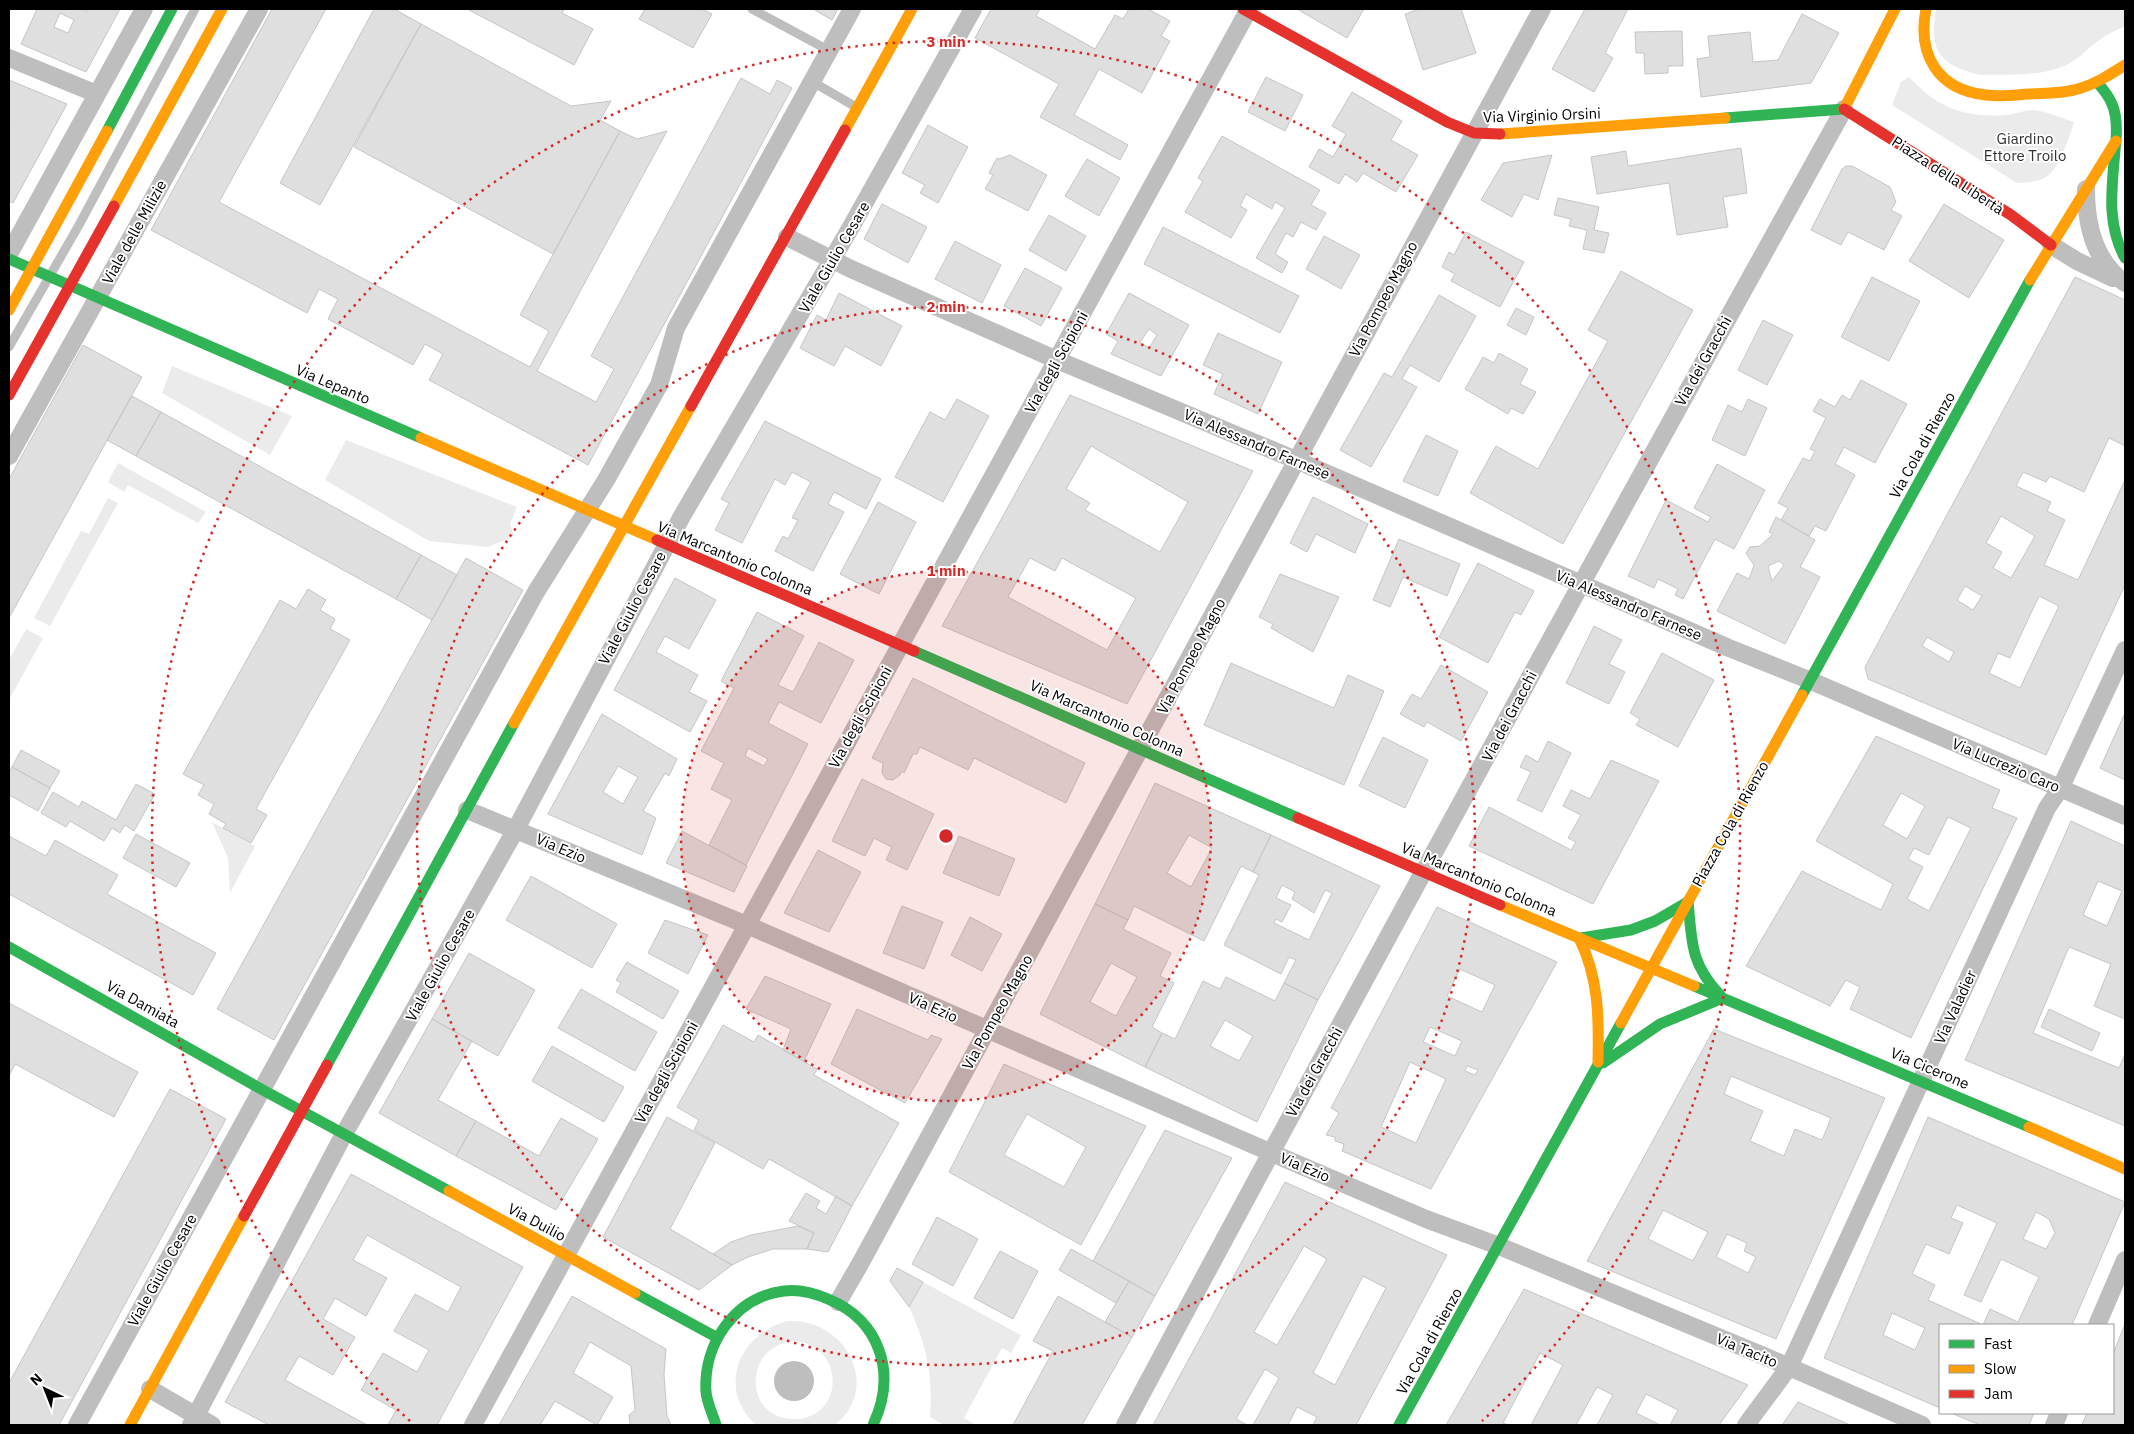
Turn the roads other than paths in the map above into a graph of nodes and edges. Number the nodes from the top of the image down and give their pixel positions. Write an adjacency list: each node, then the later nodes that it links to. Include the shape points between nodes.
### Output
1 (144, 9): 19 (street)
2 (172, 9): 32 (street)
3 (195, 9): 33 (lane, via 79,225)
4 (222, 9): 35 (street, Viale delle Milizie)
5 (258, 9): 36 (street, Viale delle Milizie)
6 (752, 9): 14 (lane)
7 (852, 9): 14 (street, Viale Giulio Cesare)
8 (912, 9): 20 (street)
9 (973, 9): 31 (street, Viale Giulio Cesare)
10 (1542, 9): 23 (street, Via Pompeo Magno)
11 (1895, 9): 21 (street, Via dei Gracchi)
12 (1926, 9): 18 (street, via 1922,31 1928,60 1942,78 1966,91 1989,96 2054,93)
13 (1247, 10): 23 (street, Via Virginio Orsini, via 1447,122); 39 (street, Via degli Scipioni)
14 (828, 50): 17 (street, Viale Giulio Cesare)
15 (9, 58): 19 (street)
16 (2125, 65): 18 (street)
17 (811, 81): 20 (lane); 43 (street, Viale Giulio Cesare, via 676,328 659,385 606,480)
18 (2097, 82): 24 (street, via 2113,106)
19 (97, 94): 28 (street)
20 (857, 108): 26 (street)
21 (1844, 109): 23 (street, Via Virginio Orsini, via 1511,134); 27 (street, Piazza della Libertà, via 2011,215); 46 (street, Via dei Gracchi)
22 (2125, 122): 24 (street)
23 (1474, 133): 42 (street, Via Pompeo Magno)
24 (2116, 140): 25 (street); 29 (street, via 2112,230)
25 (2086, 189): 27 (street); 34 (street, Piazza della Libertà, via 2091,230 2101,258)
26 (787, 237): 31 (street, Via Alessandro Farnese); 44 (street)
27 (2051, 245): 34 (street, Piazza della Libertà, via 2084,265); 49 (street, Via Cola di Rienzo)
28 (9, 254)
29 (2125, 258)
30 (9, 259): 32 (street, Via Lepanto)
31 (832, 260): 39 (street, Via Alessandro Farnese); 45 (street, Viale Giulio Cesare)
32 (32, 268): 33 (street, Via Lepanto); 37 (street)
33 (48, 276): 35 (street, Via Lepanto); 38 (lane)
34 (2125, 283)
35 (69, 285): 36 (street, Via Lepanto); 40 (street, Viale delle Milizie)
36 (97, 298): 41 (street, Viale delle Milizie); 43 (street, Via Lepanto)
37 (9, 310)
38 (9, 347)
39 (1057, 360): 42 (street, Via Alessandro Farnese); 47 (street, Via degli Scipioni)
40 (9, 395)
41 (9, 456)
42 (1296, 460): 46 (street, Via Alessandro Farnese); 51 (street, Via Pompeo Magno)
43 (586, 509): 44 (street, Via Lepanto); 66 (street, Viale Giulio Cesare, via 536,592)
44 (623, 526): 45 (street, Via Marcantonio Colonna); 53 (street)
45 (666, 545): 47 (street, Via Marcantonio Colonna); 55 (street, Viale Giulio Cesare)
46 (1580, 583): 50 (street, Via Alessandro Farnese); 56 (street, Via dei Gracchi)
47 (900, 644): 51 (street, Via Marcantonio Colonna); 58 (street, Via degli Scipioni)
48 (2125, 650): 52 (street, Via Valadier)
49 (1820, 661): 50 (street, Piazza Cola di Rienzo)
50 (1809, 680): 52 (street, Via Lucrezio Caro); 57 (street, Piazza Cola di Rienzo)
51 (1140, 749): 56 (street, Via Marcantonio Colonna); 63 (street, Via Pompeo Magno)
52 (2060, 789): 54 (street, Via Lucrezio Caro); 65 (street, Via Valadier, via 2047,808)
53 (467, 810): 55 (street, Via Ezio); 67 (street)
54 (2125, 816)
55 (516, 829): 58 (street, Via Ezio); 68 (street, Viale Giulio Cesare)
56 (1425, 872): 59 (street, Via Marcantonio Colonna); 69 (street, Via dei Gracchi)
57 (1688, 901): 59 (street, via 1655,921 1631,930); 61 (street, Piazza Cola di Rienzo); 62 (street, via 1696,962 1705,980)
58 (746, 925): 63 (street, Via Ezio); 72 (street, Via degli Scipioni)
59 (1579, 938): 61 (street); 64 (street, via 1592,965 1598,998)
60 (9, 947): 66 (street, Via Damiata)
61 (1651, 967): 62 (street); 64 (street, Piazza Cola di Rienzo)
62 (1723, 998): 64 (street, via 1660,1024); 65 (street, Via Cicerone)
63 (987, 1031): 69 (street, Via Ezio); 75 (street, Via Pompeo Magno)
64 (1598, 1066): 71 (street, Piazza Cola di Rienzo)
65 (1921, 1081): 70 (street, Via Cicerone); 78 (street, Via Valadier)
66 (261, 1089): 67 (street); 81 (street, Viale Giulio Cesare)
67 (302, 1111): 68 (street); 79 (street)
68 (344, 1134): 72 (street, Via Duilio); 80 (street, Viale Giulio Cesare)
69 (1270, 1152): 71 (street, Via Ezio); 87 (street, Via dei Gracchi)
70 (2125, 1169)
71 (1499, 1246): 74 (street, Piazza Cola di Rienzo); 78 (street, Via Tacito)
72 (566, 1254): 77 (street, Via Duilio); 84 (street, Via degli Scipioni)
73 (2125, 1260): 76 (street)
74 (1486, 1270): 88 (street, Via Cola di Rienzo)
75 (838, 1302): 77 (street, via 804,1291 770,1294 740,1309); 86 (street, via 866,1325 882,1358 884,1396)
76 (2097, 1324)
77 (716, 1337): 85 (street, via 708,1354 704,1378 706,1403)
78 (1789, 1368): 89 (street, Via Valadier); 90 (street, Via Tacito)
79 (150, 1389): 80 (street); 82 (street)
80 (193, 1421): 83 (street)
81 (77, 1425)
82 (130, 1425)
83 (212, 1425)
84 (473, 1425)
85 (716, 1425)
86 (873, 1425)
87 (1125, 1425)
88 (1399, 1425)
89 (1746, 1425)
90 (1922, 1425)

